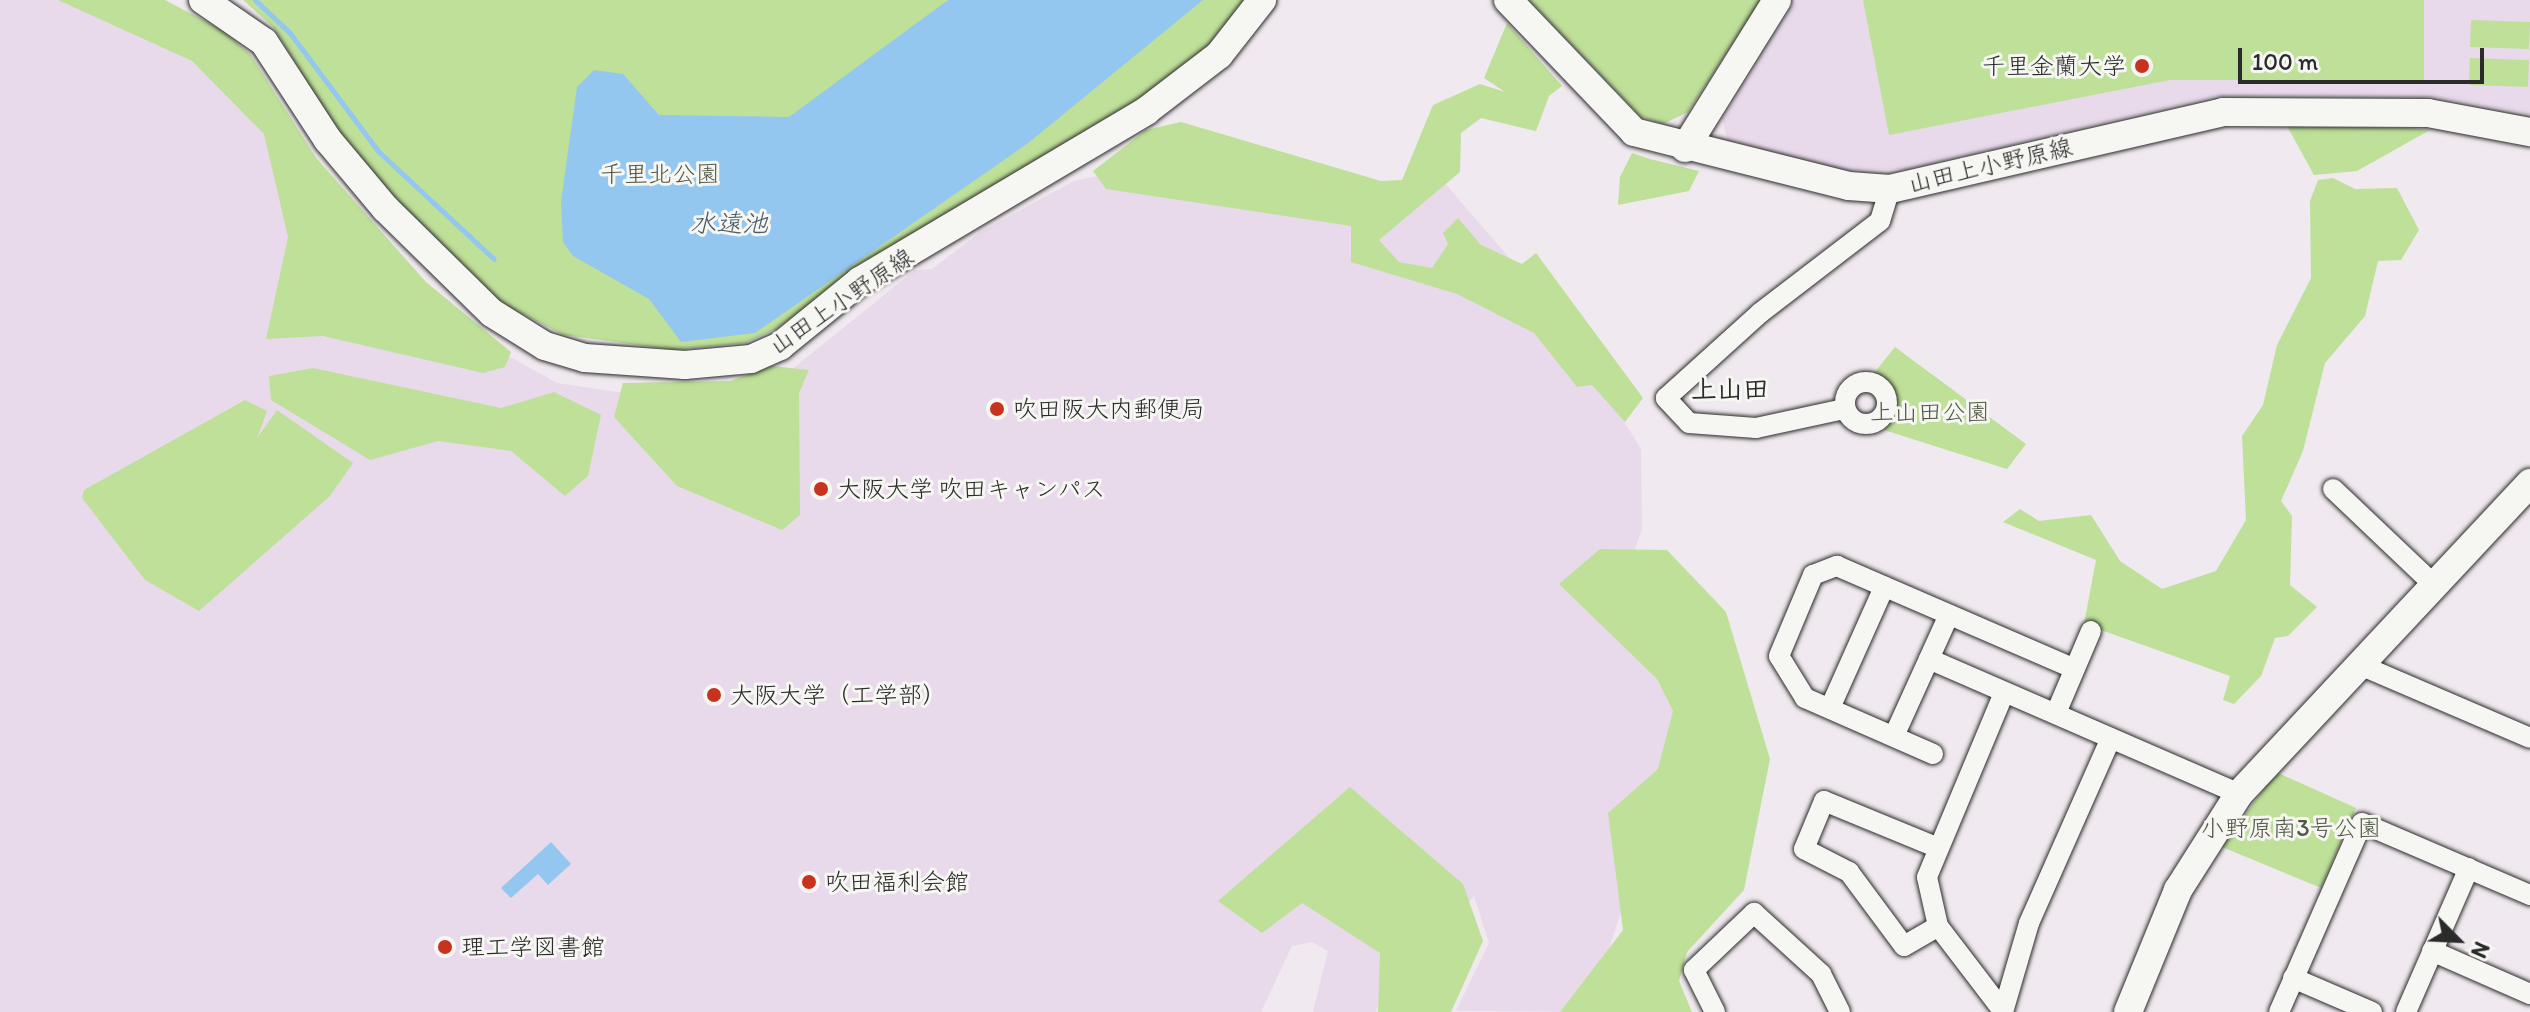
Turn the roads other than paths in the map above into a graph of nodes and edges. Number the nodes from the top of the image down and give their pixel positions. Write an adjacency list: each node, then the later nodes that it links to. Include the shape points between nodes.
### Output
1 (203, 0): 2 (main road, 山田上小野原線, via 264,42 375,197 492,313 545,346 585,358 685,365 751,359 780,346 860,281 1146,111 1219,55)
2 (1262, 0)
3 (1508, 0): 6 (main road, 山田上小野原線, via 1625,124)
4 (1777, 0): 6 (main road)
5 (2530, 132): 7 (main road, 山田上小野原線, via 2428,113 2223,112)
6 (1685, 148): 7 (main road, 山田上小野原線, via 1798,177)
7 (1890, 189): 8 (street, via 1880,221 1760,313 1666,398 1689,423 1756,428)
8 (1844, 409)
9 (2530, 483): 11 (main road)
10 (2333, 489): 11 (street)
11 (2433, 584): 16 (main road)
12 (1884, 587): 13 (street); 19 (street); 19 (street, via 1837,566 1813,575 1779,656 1805,698)
13 (1949, 615): 15 (street); 17 (street)
14 (2091, 631): 17 (street)
15 (1929, 659): 18 (street); 21 (street)
16 (2360, 665): 23 (street); 25 (main road)
17 (2075, 669): 20 (street)
18 (2004, 693): 20 (street); 26 (street)
19 (1830, 708): 21 (street)
20 (2056, 713): 22 (street)
21 (1894, 736): 24 (street)
22 (2111, 738): 25 (street); 35 (street, via 2029,923)
23 (2530, 738)
24 (1933, 754)
25 (2239, 794): 36 (main road, via 2178,890)
26 (1936, 847): 29 (street, via 1927,877); 29 (street, via 1824,801 1804,849 1849,872 1904,946)
27 (2469, 868): 28 (street); 30 (street); 31 (street, via 2362,823)
28 (2530, 895)
29 (1938, 926): 35 (street)
30 (2432, 951): 32 (street); 39 (street)
31 (2293, 978): 37 (street); 38 (street)
32 (2530, 994)
33 (1715, 1012): 34 (street, via 1694,970 1754,913 1821,974)
34 (1840, 1012)
35 (2003, 1012)
36 (2128, 1012)
37 (2279, 1012)
38 (2372, 1012)
39 (2406, 1012)

